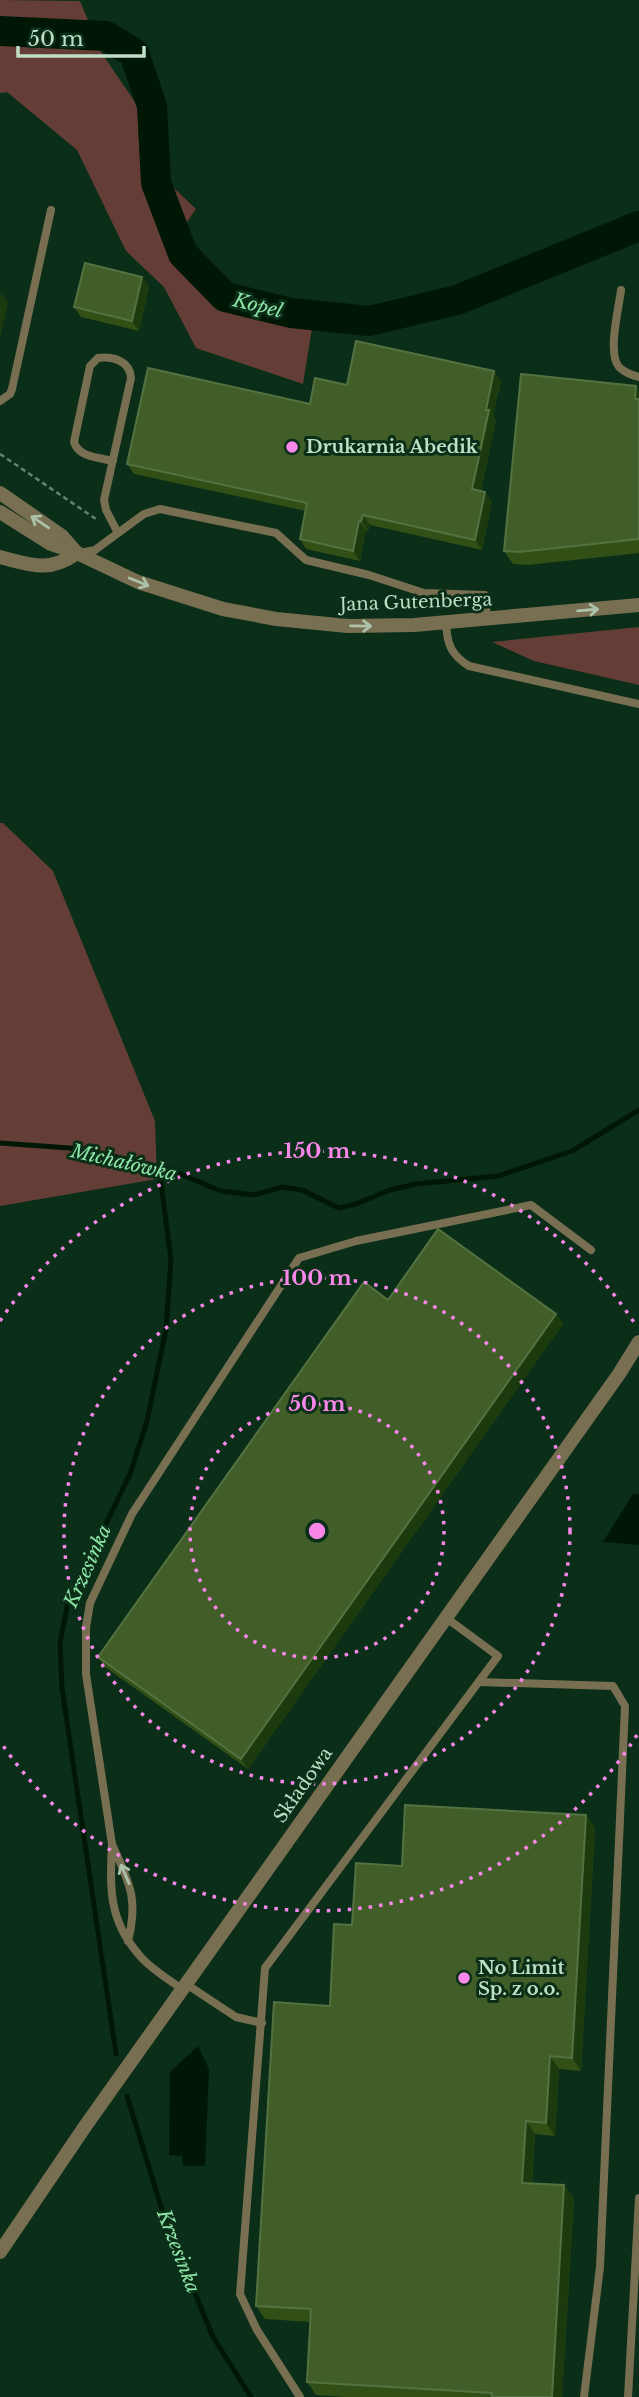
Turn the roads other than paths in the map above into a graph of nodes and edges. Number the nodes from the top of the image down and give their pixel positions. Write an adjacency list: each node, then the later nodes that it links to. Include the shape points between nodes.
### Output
1 (51, 210): 4 (lane, via 12,389)
2 (621, 290): 3 (lane, via 614,355 620,368)
3 (639, 377)
4 (0, 401)
5 (113, 461): 5 (lane, via 131,372 123,362 104,357 90,366 74,442 81,453); 8 (lane, via 104,500)
6 (0, 493): 9 (street, one-way to 6, via 62,536)
7 (0, 512): 9 (street, via 51,544)
8 (118, 533): 9 (lane, via 95,550); 12 (lane, via 144,514 160,509 276,533 313,562 424,593 485,595)
9 (77, 553): 10 (street, via 46,567); 13 (street, Jana Gutenberga, one-way to 13, via 158,590 251,615 348,626)
10 (0, 557)
11 (639, 605): 12 (street, Jana Gutenberga, one-way to 11)
12 (487, 619): 13 (street, Jana Gutenberga)
13 (446, 623): 14 (lane, via 450,650 469,666)
14 (639, 704)
15 (591, 1250): 19 (lane, via 531,1205 356,1241 299,1258 132,1514 90,1603 86,1674)
16 (639, 1342): 17 (street, Składowa)
17 (445, 1617): 18 (lane, via 498,1656); 21 (street, Składowa)
18 (479, 1682): 22 (lane, via 265,1968); 26 (lane, via 613,1686 625,1706 600,2267)
19 (112, 1844): 20 (lane, via 110,1888 115,1918); 20 (lane, one-way to 19, via 134,1916 131,1887)
20 (128, 1941): 21 (lane, via 141,1957)
21 (184, 1987): 22 (lane, via 236,2017); 24 (street, Składowa)
22 (262, 2023): 25 (lane, via 240,2294)
23 (639, 2198): 27 (lane)
24 (0, 2252)
25 (300, 2397)
26 (584, 2397)
27 (628, 2397)

